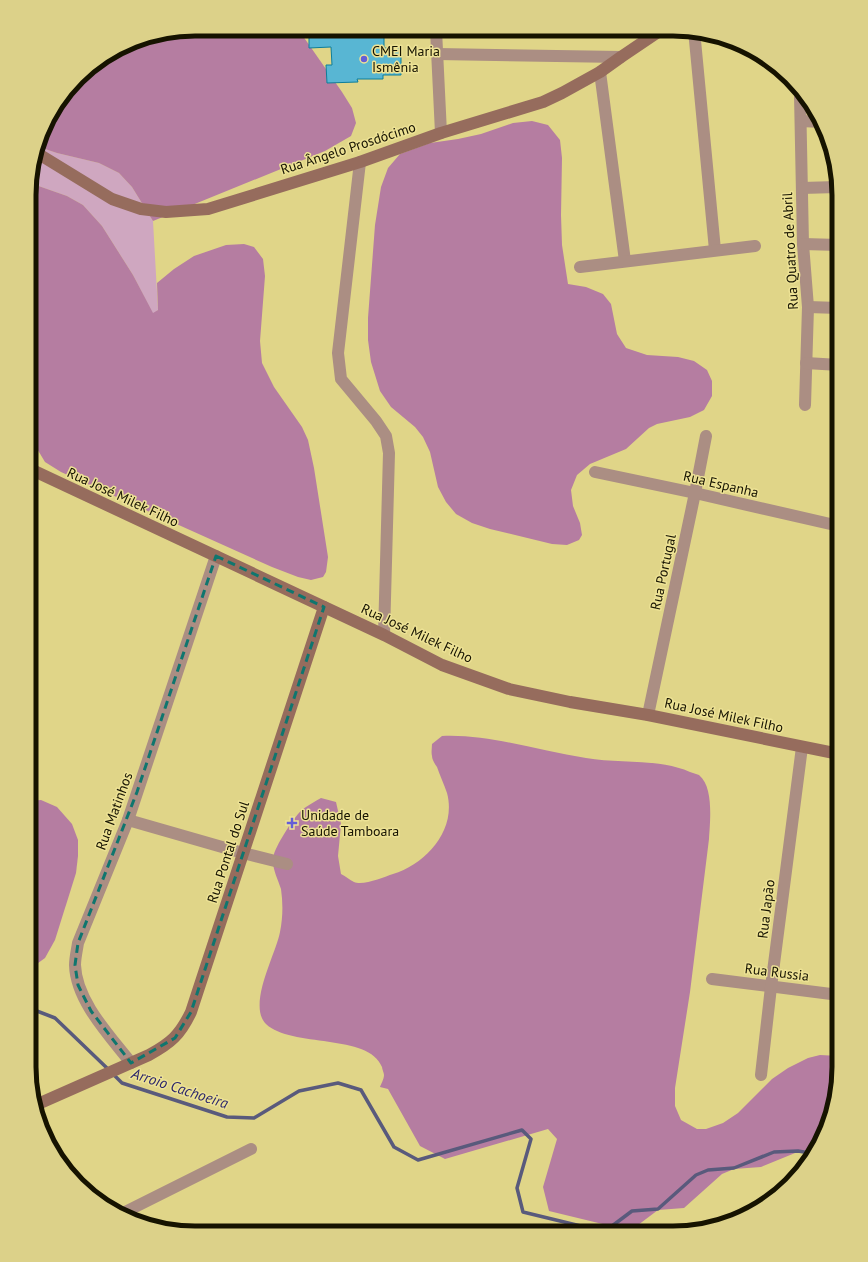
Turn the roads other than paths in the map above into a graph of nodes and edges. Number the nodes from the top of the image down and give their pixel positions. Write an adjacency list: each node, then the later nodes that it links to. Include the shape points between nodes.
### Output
1 (436, 36): 4 (street)
2 (652, 36): 5 (street, Rua Ângelo Prosdócimo)
3 (695, 37): 18 (street)
4 (437, 54): 5 (street); 10 (street)
5 (621, 56): 6 (street, Rua Ângelo Prosdócimo)
6 (600, 72): 10 (street, Rua Ângelo Prosdócimo, via 543,102); 19 (street)
7 (800, 100): 8 (street, Rua Quatro de Abril)
8 (801, 121): 9 (street); 14 (street, Rua Quatro de Abril)
9 (814, 122)
10 (441, 133): 12 (street, Rua Ângelo Prosdócimo)
11 (41, 155): 12 (street, Rua Ângelo Prosdócimo, via 112,199 141,209 166,212 208,209)
12 (360, 162): 33 (street, via 338,353 341,379 386,436 389,453)
13 (832, 187): 14 (street)
14 (802, 188): 15 (street, Rua Quatro de Abril)
15 (803, 244): 16 (street); 21 (street, Rua Quatro de Abril)
16 (832, 245)
17 (755, 246): 18 (street)
18 (715, 250): 19 (street)
19 (625, 261): 20 (street)
20 (580, 267)
21 (808, 307): 22 (street); 23 (street, Rua Quatro de Abril)
22 (832, 308)
23 (806, 363): 24 (street); 25 (street, Rua Quatro de Abril)
24 (832, 365)
25 (805, 405)
26 (706, 436): 29 (street, Rua Portugal)
27 (36, 472): 31 (street, Rua José Milek Filho)
28 (595, 472): 29 (street, Rua Espanha)
29 (695, 493): 30 (street, Rua Espanha); 34 (street, Rua Portugal)
30 (832, 524)
31 (216, 556): 32 (street, Rua José Milek Filho); 37 (street, Rua Matinhos)
32 (324, 607): 33 (street, Rua José Milek Filho); 38 (street, Rua Pontal do Sul)
33 (384, 635): 34 (street, Rua José Milek Filho, via 442,665 509,689)
34 (648, 715): 35 (street, Rua José Milek Filho)
35 (802, 747): 36 (street, Rua José Milek Filho); 41 (street, Rua Japão)
36 (832, 753)
37 (128, 820): 38 (street); 43 (street, Rua Matinhos, via 78,943 75,965 78,985 91,1011)
38 (243, 854): 39 (street); 43 (street, Rua Pontal do Sul, via 185,1025 175,1038 162,1048)
39 (287, 864)
40 (712, 979): 41 (street, Rua Russia)
41 (770, 987): 42 (street, Rua Russia); 44 (street, Rua Japão)
42 (832, 994)
43 (131, 1063): 45 (street, Rua Pontal do Sul)
44 (761, 1075)
45 (40, 1103)
46 (251, 1148): 47 (street)
47 (128, 1211)

